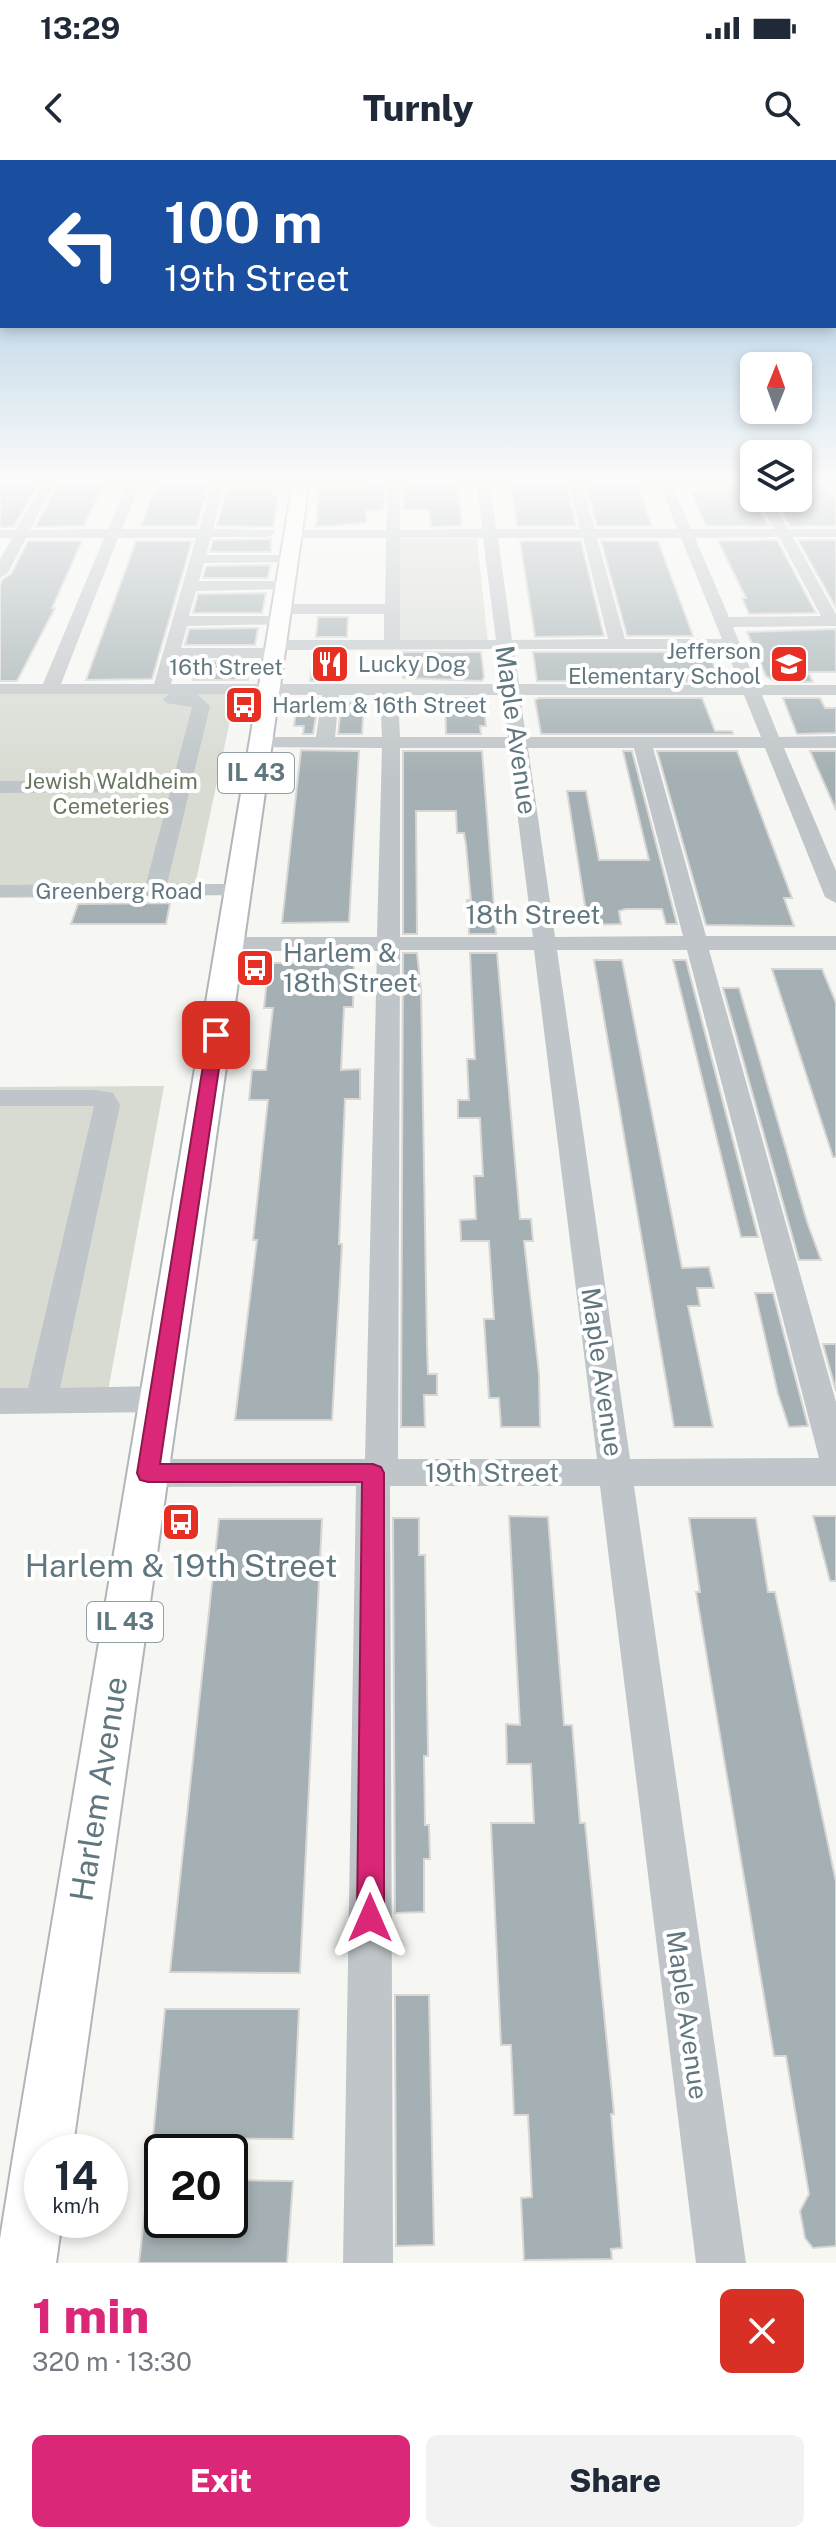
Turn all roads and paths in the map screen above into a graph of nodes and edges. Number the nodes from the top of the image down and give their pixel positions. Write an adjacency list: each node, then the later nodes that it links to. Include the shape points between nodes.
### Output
1 (94, 580): 24 (street)
2 (192, 580): 9 (street)
3 (286, 580): 11 (main road, IL 43)
4 (393, 580): 12 (street)
5 (496, 580): 17 (street, Maple Avenue)
6 (601, 580): 18 (street)
7 (705, 580): 15 (street)
8 (810, 580): 14 (street)
9 (190, 586): 10 (street); 11 (street)
10 (185, 602): 11 (street); 13 (street)
11 (282, 604): 12 (street); 13 (street); 19 (main road, IL 43)
12 (393, 609): 22 (street)
13 (180, 621): 20 (street)
14 (834, 621): 15 (street)
15 (723, 622): 16 (street)
16 (732, 644): 18 (street); 29 (street)
17 (504, 645): 18 (street); 22 (street); 28 (street, Maple Avenue)
18 (618, 645)
19 (276, 649): 20 (street); 21 (street); 22 (street, via 322,645); 26 (main road, IL 43)
20 (171, 653): 25 (street)
21 (303, 662): 22 (street); 22 (street, via 331,654)
22 (380, 663): 27 (street, 16th Street); 28 (street, 16th Street); 37 (street)
23 (0, 689): 24 (street, 16th Street)
24 (50, 689): 25 (street, 16th Street)
25 (161, 689): 26 (street, 16th Street)
26 (270, 689): 27 (street, 16th Street); 35 (main road, IL 43)
27 (331, 689): 36 (street)
28 (510, 690): 29 (street, 16th Street); 38 (street, Maple Avenue)
29 (751, 690): 30 (street, 16th Street); 33 (street)
30 (836, 690)
31 (0, 699): 39 (street, via 199,701)
32 (642, 742): 33 (street); 38 (street); 46 (street)
33 (772, 742): 34 (street); 44 (street)
34 (836, 742)
35 (261, 743): 36 (street); 41 (main road, Harlem Avenue / IL 43)
36 (325, 743): 37 (street)
37 (381, 743): 38 (street); 49 (street)
38 (517, 743): 45 (street, Maple Avenue)
39 (181, 786): 40 (street); 43 (street)
40 (0, 787)
41 (238, 890): 43 (street, Greenberg Road); 48 (main road, Harlem Avenue / IL 43)
42 (0, 891): 43 (street, Greenberg Road)
43 (155, 891)
44 (836, 897)
45 (544, 943): 46 (street, 18th Street); 49 (street, 18th Street); 55 (street, Maple Avenue)
46 (696, 943): 47 (street, 18th Street); 54 (street)
47 (836, 943)
48 (230, 944): 49 (street, 18th Street); 51 (main road, Harlem Avenue / IL 43)
49 (388, 944): 58 (street)
50 (0, 1098): 52 (street, via 104,1099 107,1105)
51 (159, 1399): 52 (street); 57 (main road, Harlem Avenue / IL 43)
52 (41, 1400): 53 (street)
53 (0, 1401)
54 (836, 1461)
55 (615, 1472): 56 (street, 19th Street); 58 (street, 19th Street); 63 (street, Maple Avenue)
56 (836, 1472)
57 (148, 1473): 58 (street, 19th Street); 59 (main road, Harlem Avenue / IL 43)
58 (377, 1473): 62 (street)
59 (45, 2134)
60 (30, 2238): 61 (main road, Harlem Avenue / IL 43)
61 (26, 2263)
62 (368, 2263)
63 (721, 2263)

